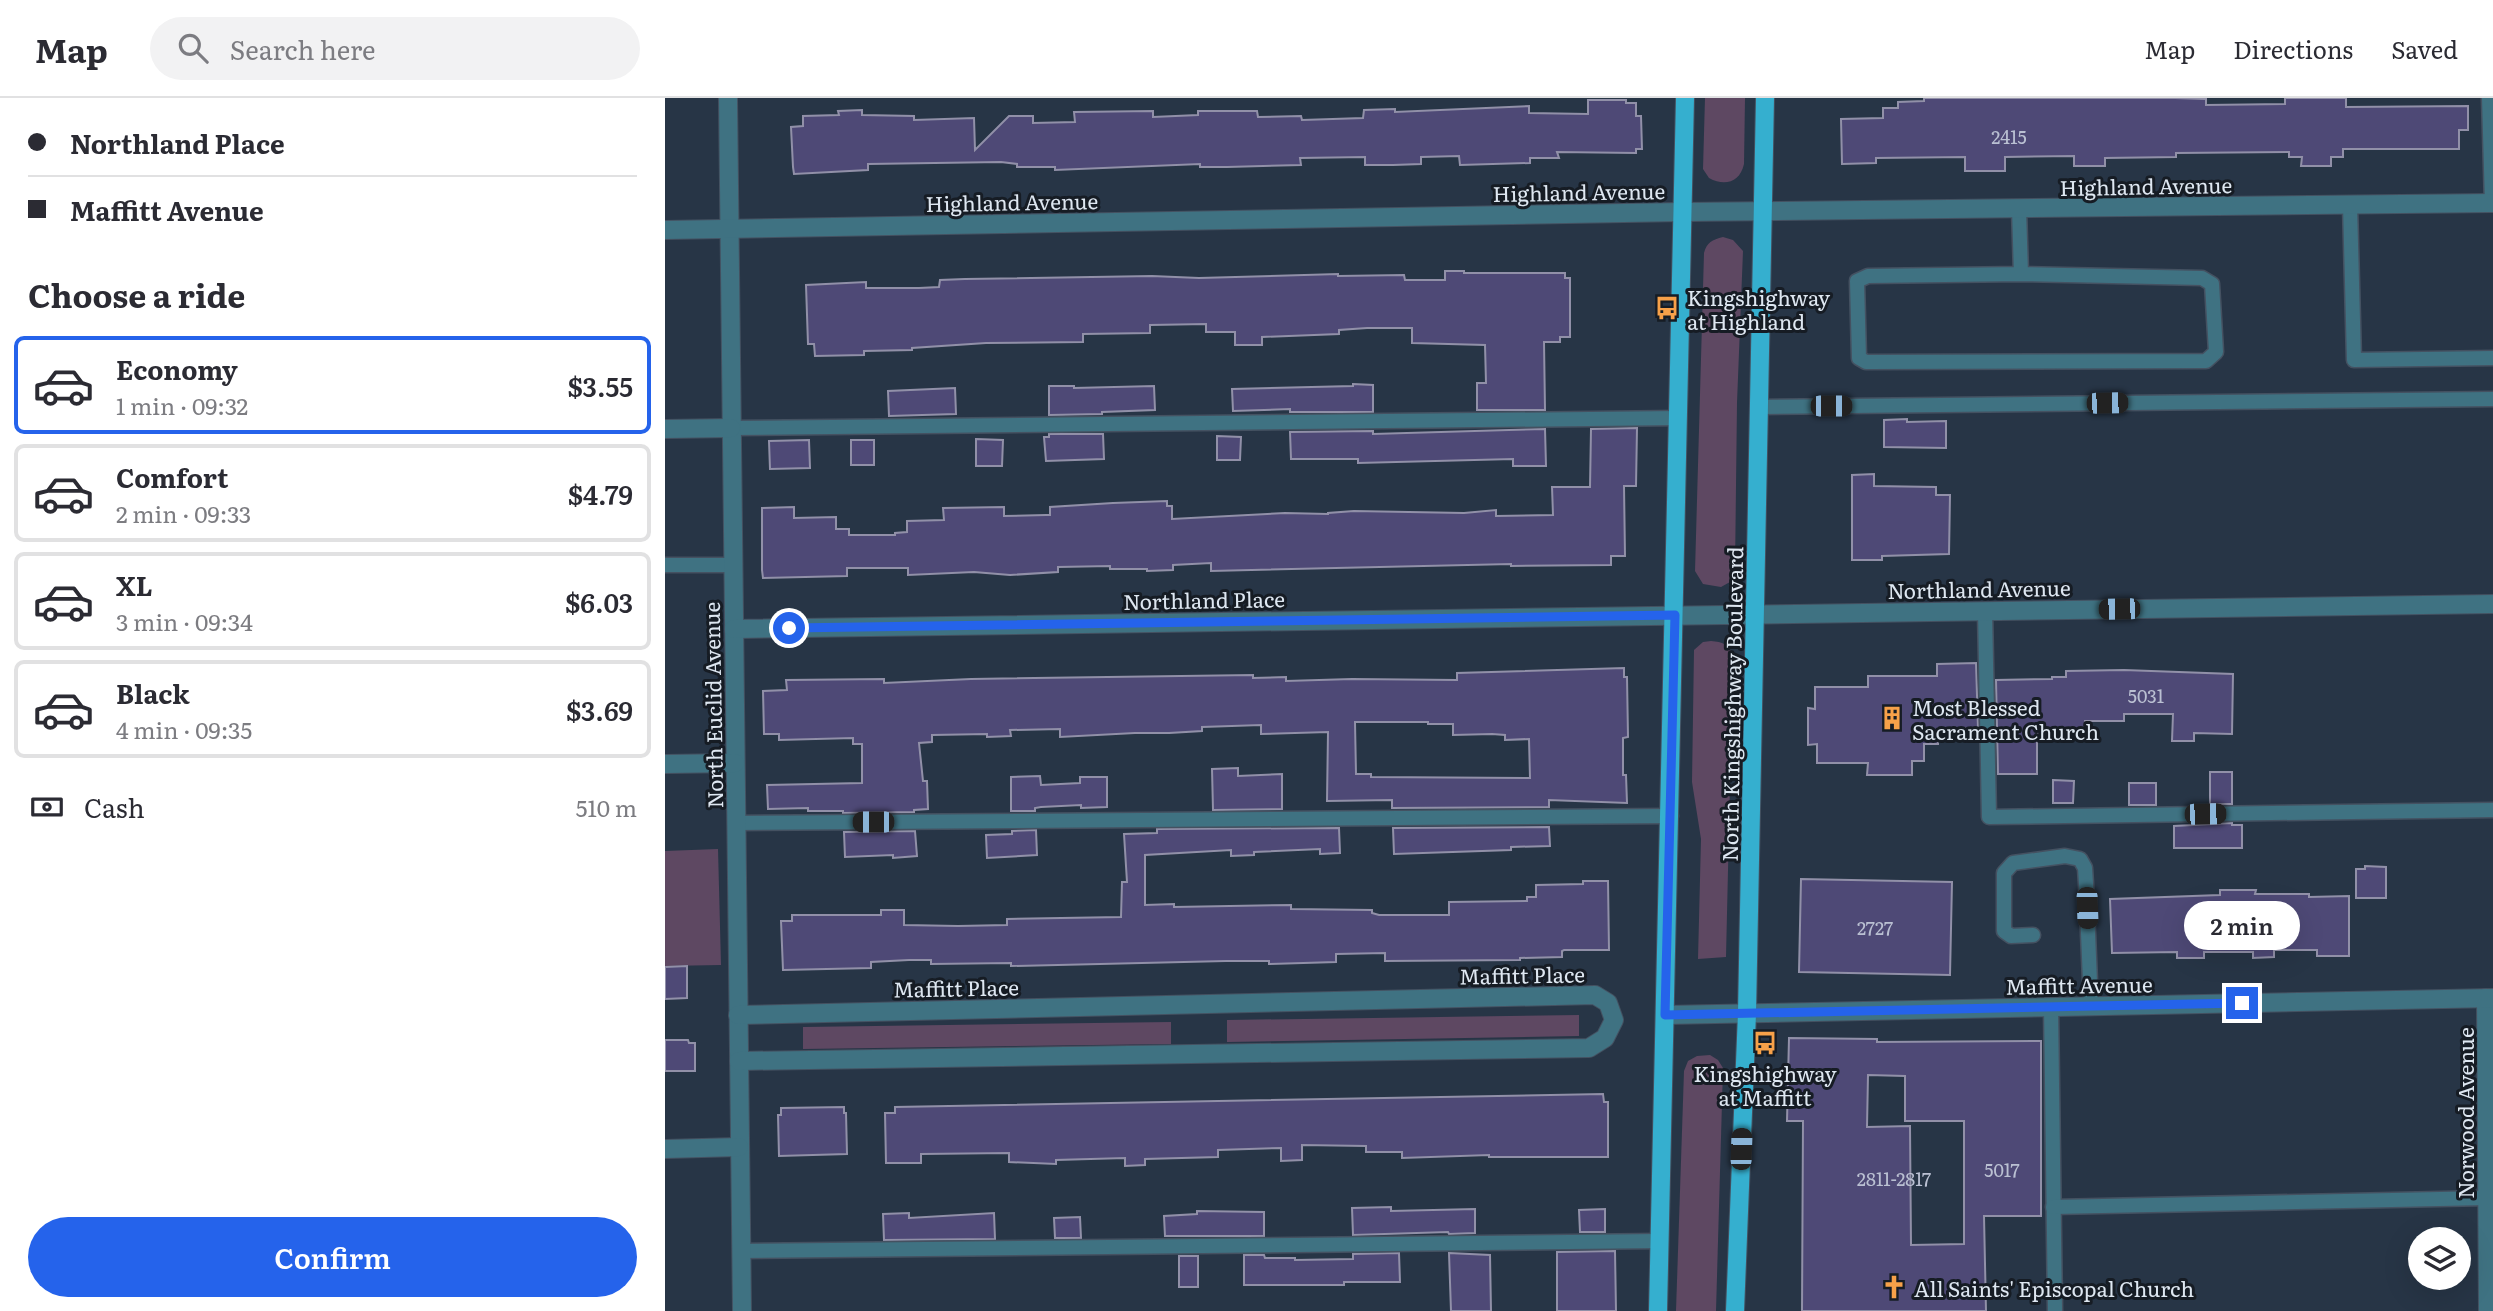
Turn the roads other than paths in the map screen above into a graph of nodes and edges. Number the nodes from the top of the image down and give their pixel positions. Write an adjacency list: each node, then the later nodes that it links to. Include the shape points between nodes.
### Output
1 (728, 98): 10 (street, North Euclid Avenue)
2 (1685, 98): 8 (main road)
3 (1765, 98): 9 (main road, North Kingshighway Boulevard)
4 (2489, 98): 5 (lane)
5 (2493, 204): 6 (street, Highland Avenue)
6 (2350, 205): 7 (street, Highland Avenue); 13 (lane, via 2354,360)
7 (2019, 209): 9 (street, Highland Avenue); 12 (lane)
8 (1682, 212): 9 (street, Highland Avenue); 10 (street, Highland Avenue); 16 (main road)
9 (1762, 212): 15 (main road, North Kingshighway Boulevard)
10 (729, 229): 11 (street, Highland Avenue); 17 (street, North Euclid Avenue)
11 (665, 230)
12 (2021, 274): 12 (lane, via 1868,276 1857,281 1859,358 1866,362 2206,361 2216,352 2212,284 2201,278)
13 (2493, 358)
14 (2493, 399): 15 (lane)
15 (1760, 407): 23 (main road, North Kingshighway Boulevard)
16 (1679, 418): 17 (lane); 24 (main road)
17 (731, 428): 18 (street); 20 (street, North Euclid Avenue)
18 (665, 429)
19 (665, 565): 20 (lane)
20 (733, 565): 25 (street, North Euclid Avenue)
21 (2493, 604): 22 (street, Northland Avenue)
22 (1985, 611): 23 (street, Northland Avenue); 28 (lane, via 1989,817)
23 (1756, 614): 24 (street, Northland Avenue); 35 (main road, North Kingshighway Boulevard)
24 (1675, 615): 25 (street, Northland Place); 29 (main road)
25 (734, 629): 26 (street, North Euclid Avenue)
26 (735, 763): 27 (street); 30 (street, North Euclid Avenue)
27 (665, 764)
28 (2493, 810)
29 (1671, 816): 30 (lane); 37 (main road)
30 (736, 823): 36 (street, North Euclid Avenue)
31 (2033, 935): 33 (lane, via 2011,936 2004,930 2004,873 2013,863 2065,856 2080,859 2086,876)
32 (2489, 998): 33 (street, Maffitt Avenue); 41 (street, Norwood Avenue)
33 (2091, 1006): 34 (street, Maffitt Avenue)
34 (2051, 1007): 35 (street, Maffitt Avenue); 42 (lane)
35 (1747, 1013): 37 (street, Maffitt Avenue); 47 (main road, North Kingshighway Boulevard)
36 (738, 1015): 38 (street, North Euclid Avenue); 38 (street, Maffitt Place, via 1595,995 1608,1003 1614,1020 1605,1038 1588,1048)
37 (1665, 1015): 43 (main road)
38 (739, 1061): 39 (street, North Euclid Avenue)
39 (739, 1147): 40 (street); 44 (street, North Euclid Avenue)
40 (665, 1149)
41 (2487, 1198): 42 (lane); 49 (street, Norwood Avenue)
42 (2053, 1206): 48 (lane)
43 (1660, 1241): 44 (lane); 46 (main road)
44 (741, 1251): 45 (street, North Euclid Avenue)
45 (741, 1311)
46 (1658, 1311)
47 (1735, 1311)
48 (2055, 1311)
49 (2489, 1311)

